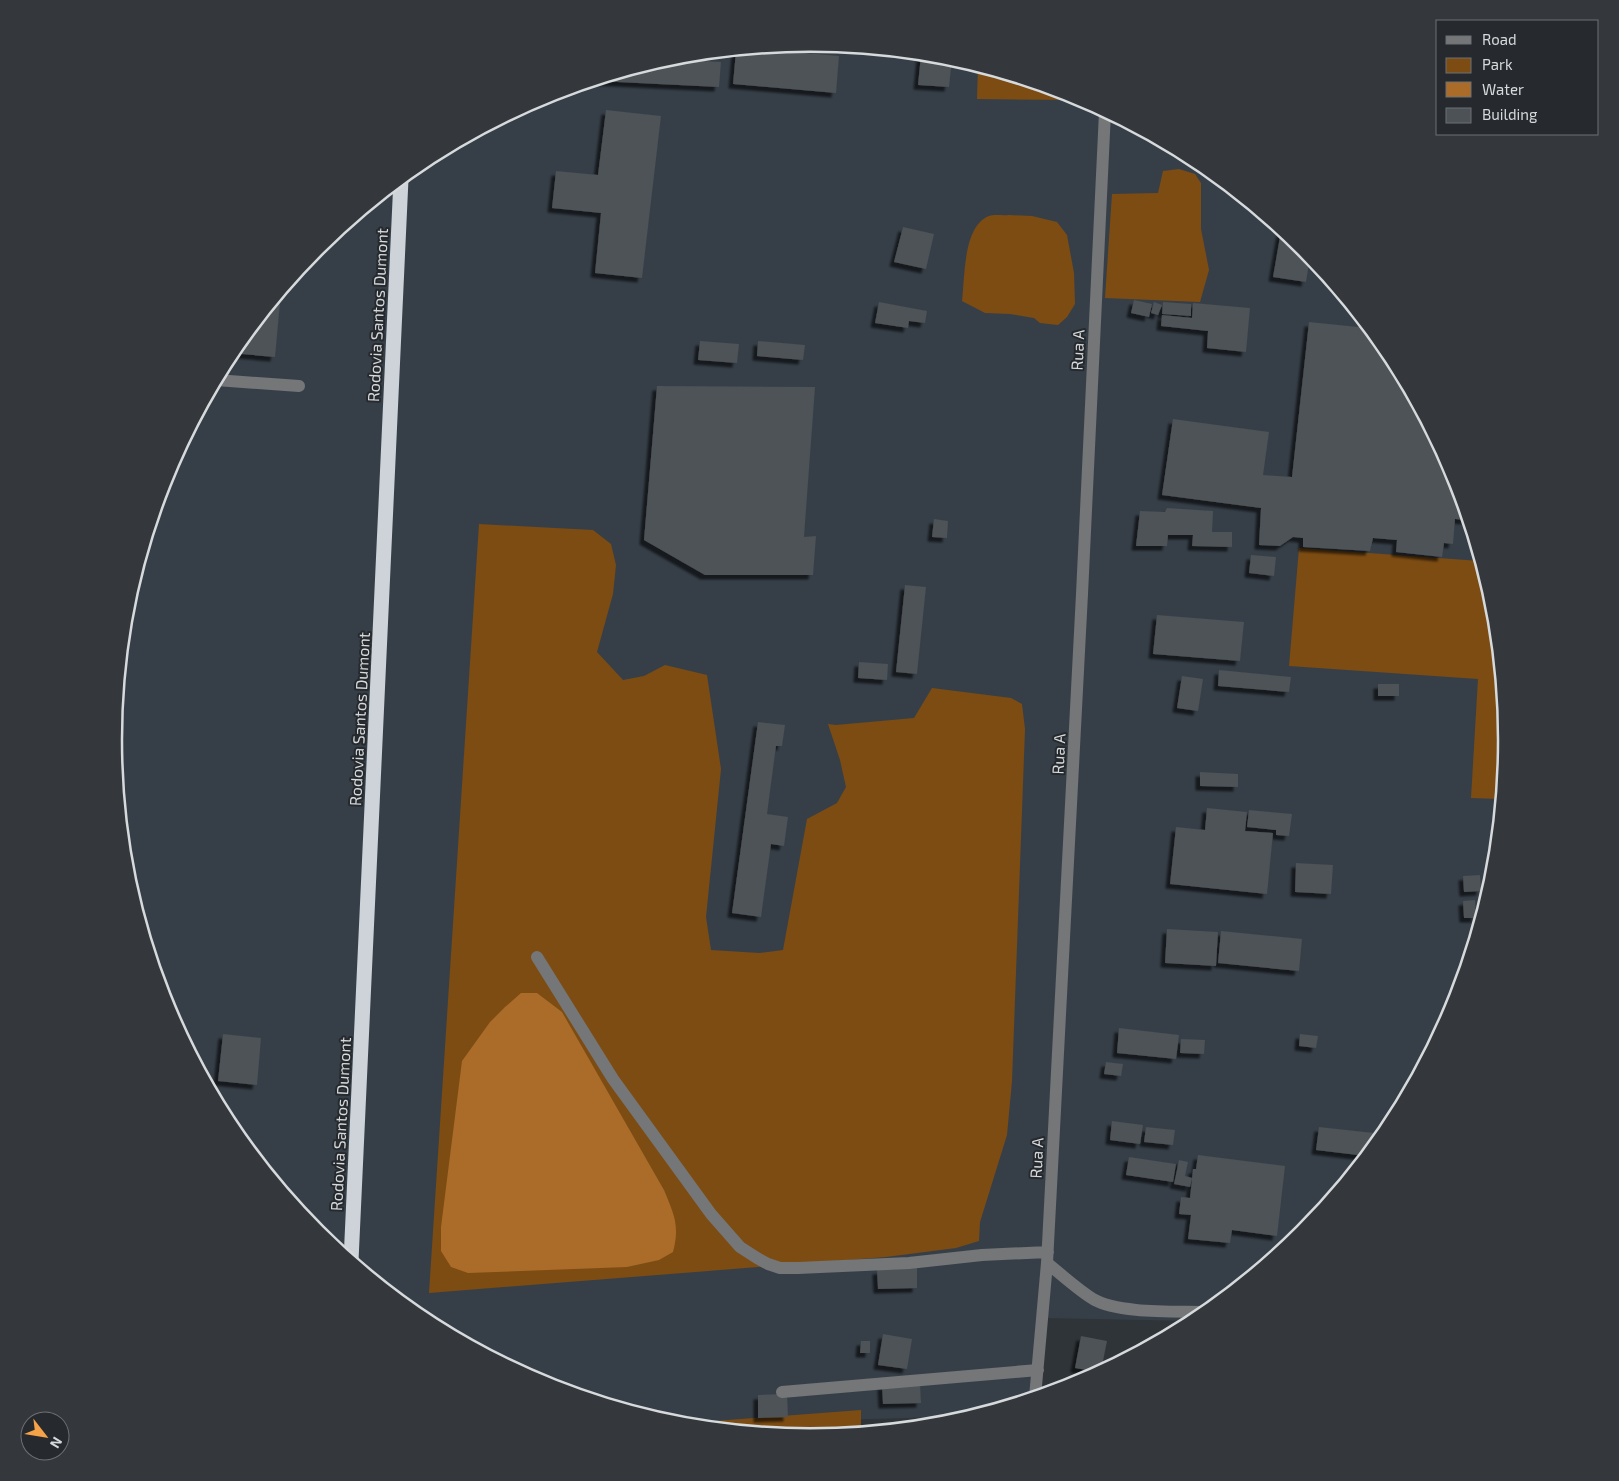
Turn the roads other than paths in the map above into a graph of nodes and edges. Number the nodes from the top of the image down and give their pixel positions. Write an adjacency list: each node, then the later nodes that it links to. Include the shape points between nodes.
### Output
1 (1105, 119): 7 (street, Rua A)
2 (401, 188): 6 (highway, Rodovia Santos Dumont)
3 (223, 381): 4 (street)
4 (299, 386)
5 (537, 957): 7 (street, via 613,1079 700,1198 740,1247 757,1258 780,1268 798,1268 909,1263 982,1254)
6 (351, 1254)
7 (1048, 1258): 8 (street, via 1093,1299 1106,1305); 9 (street, Rua A)
8 (1194, 1312)
9 (1038, 1370): 10 (street, Rua A); 11 (street)
10 (1036, 1390)
11 (782, 1392)

